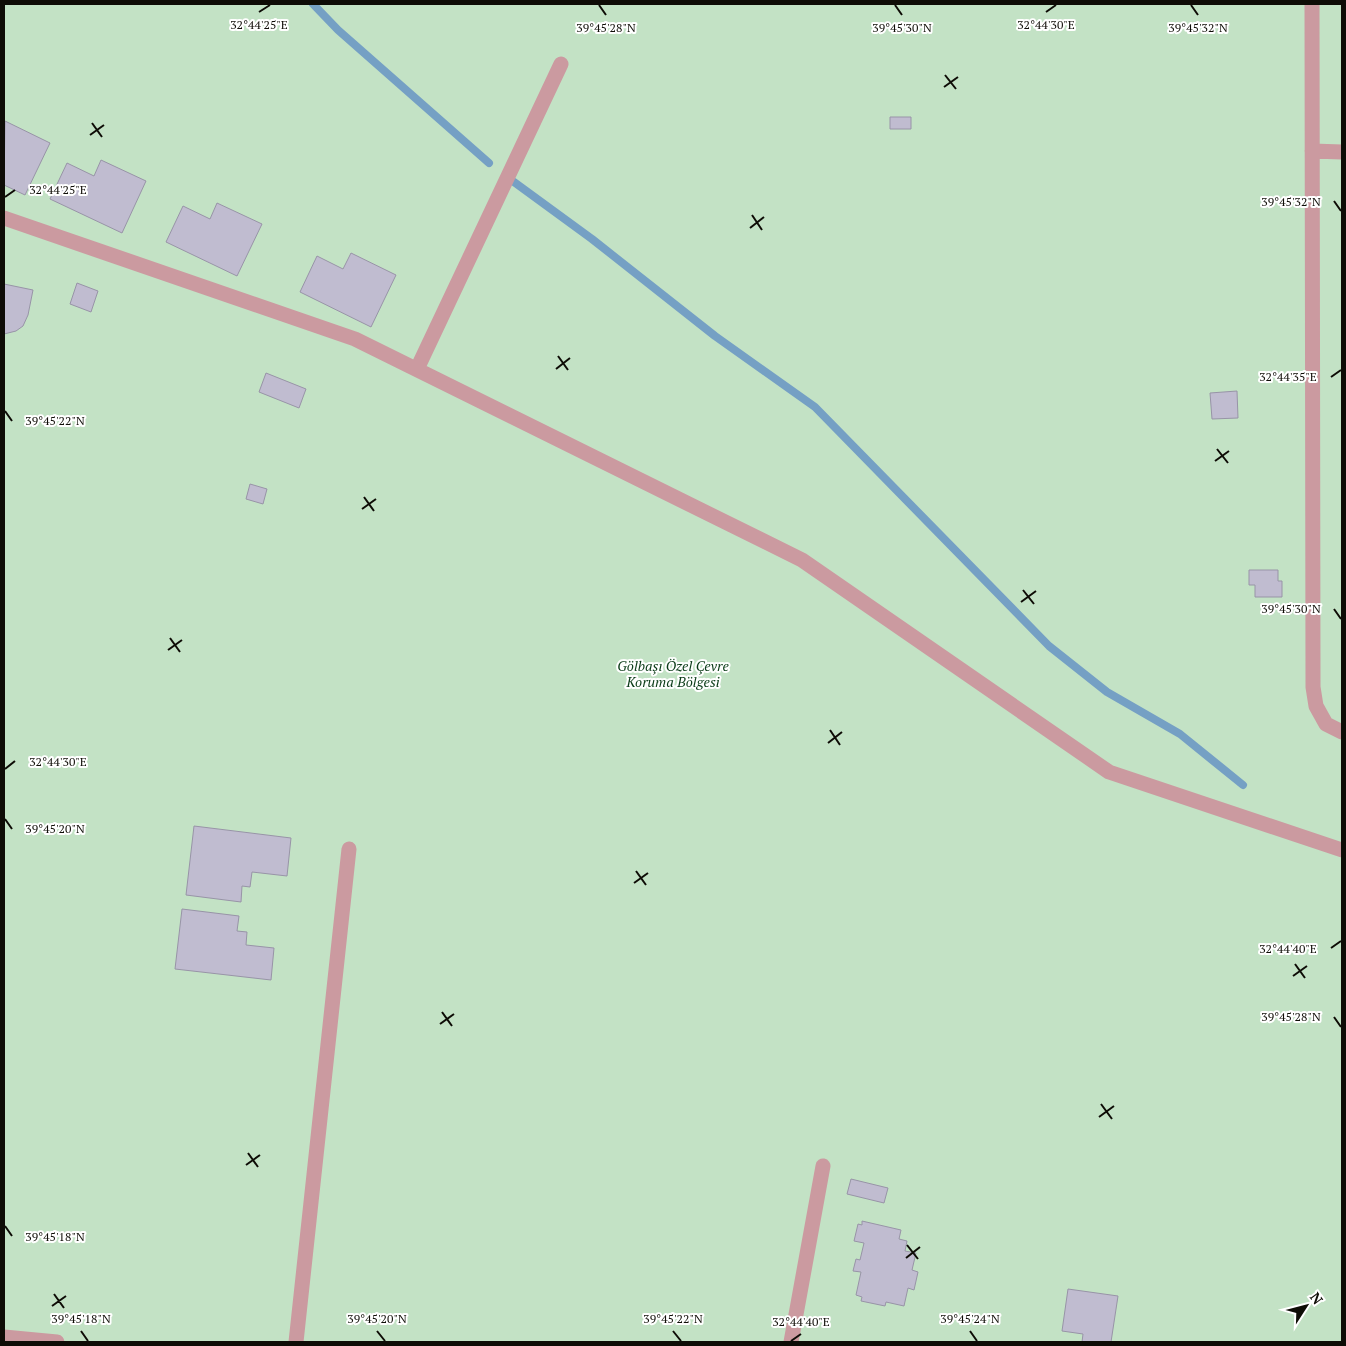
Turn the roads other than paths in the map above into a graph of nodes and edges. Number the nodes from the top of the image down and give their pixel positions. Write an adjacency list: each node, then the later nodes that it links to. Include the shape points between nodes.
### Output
1 (1312, 4): 3 (street)
2 (561, 64): 6 (street)
3 (1312, 151): 4 (street); 7 (street, via 1312,687 1316,706 1326,724)
4 (1342, 152)
5 (4, 218): 6 (street, via 355,339)
6 (416, 369): 9 (street, via 802,560 1109,772)
7 (1342, 732)
8 (350, 849): 13 (street)
9 (1342, 850)
10 (823, 1166): 14 (street)
11 (4, 1337): 12 (street)
12 (57, 1342)
13 (296, 1342)
14 (791, 1342)

